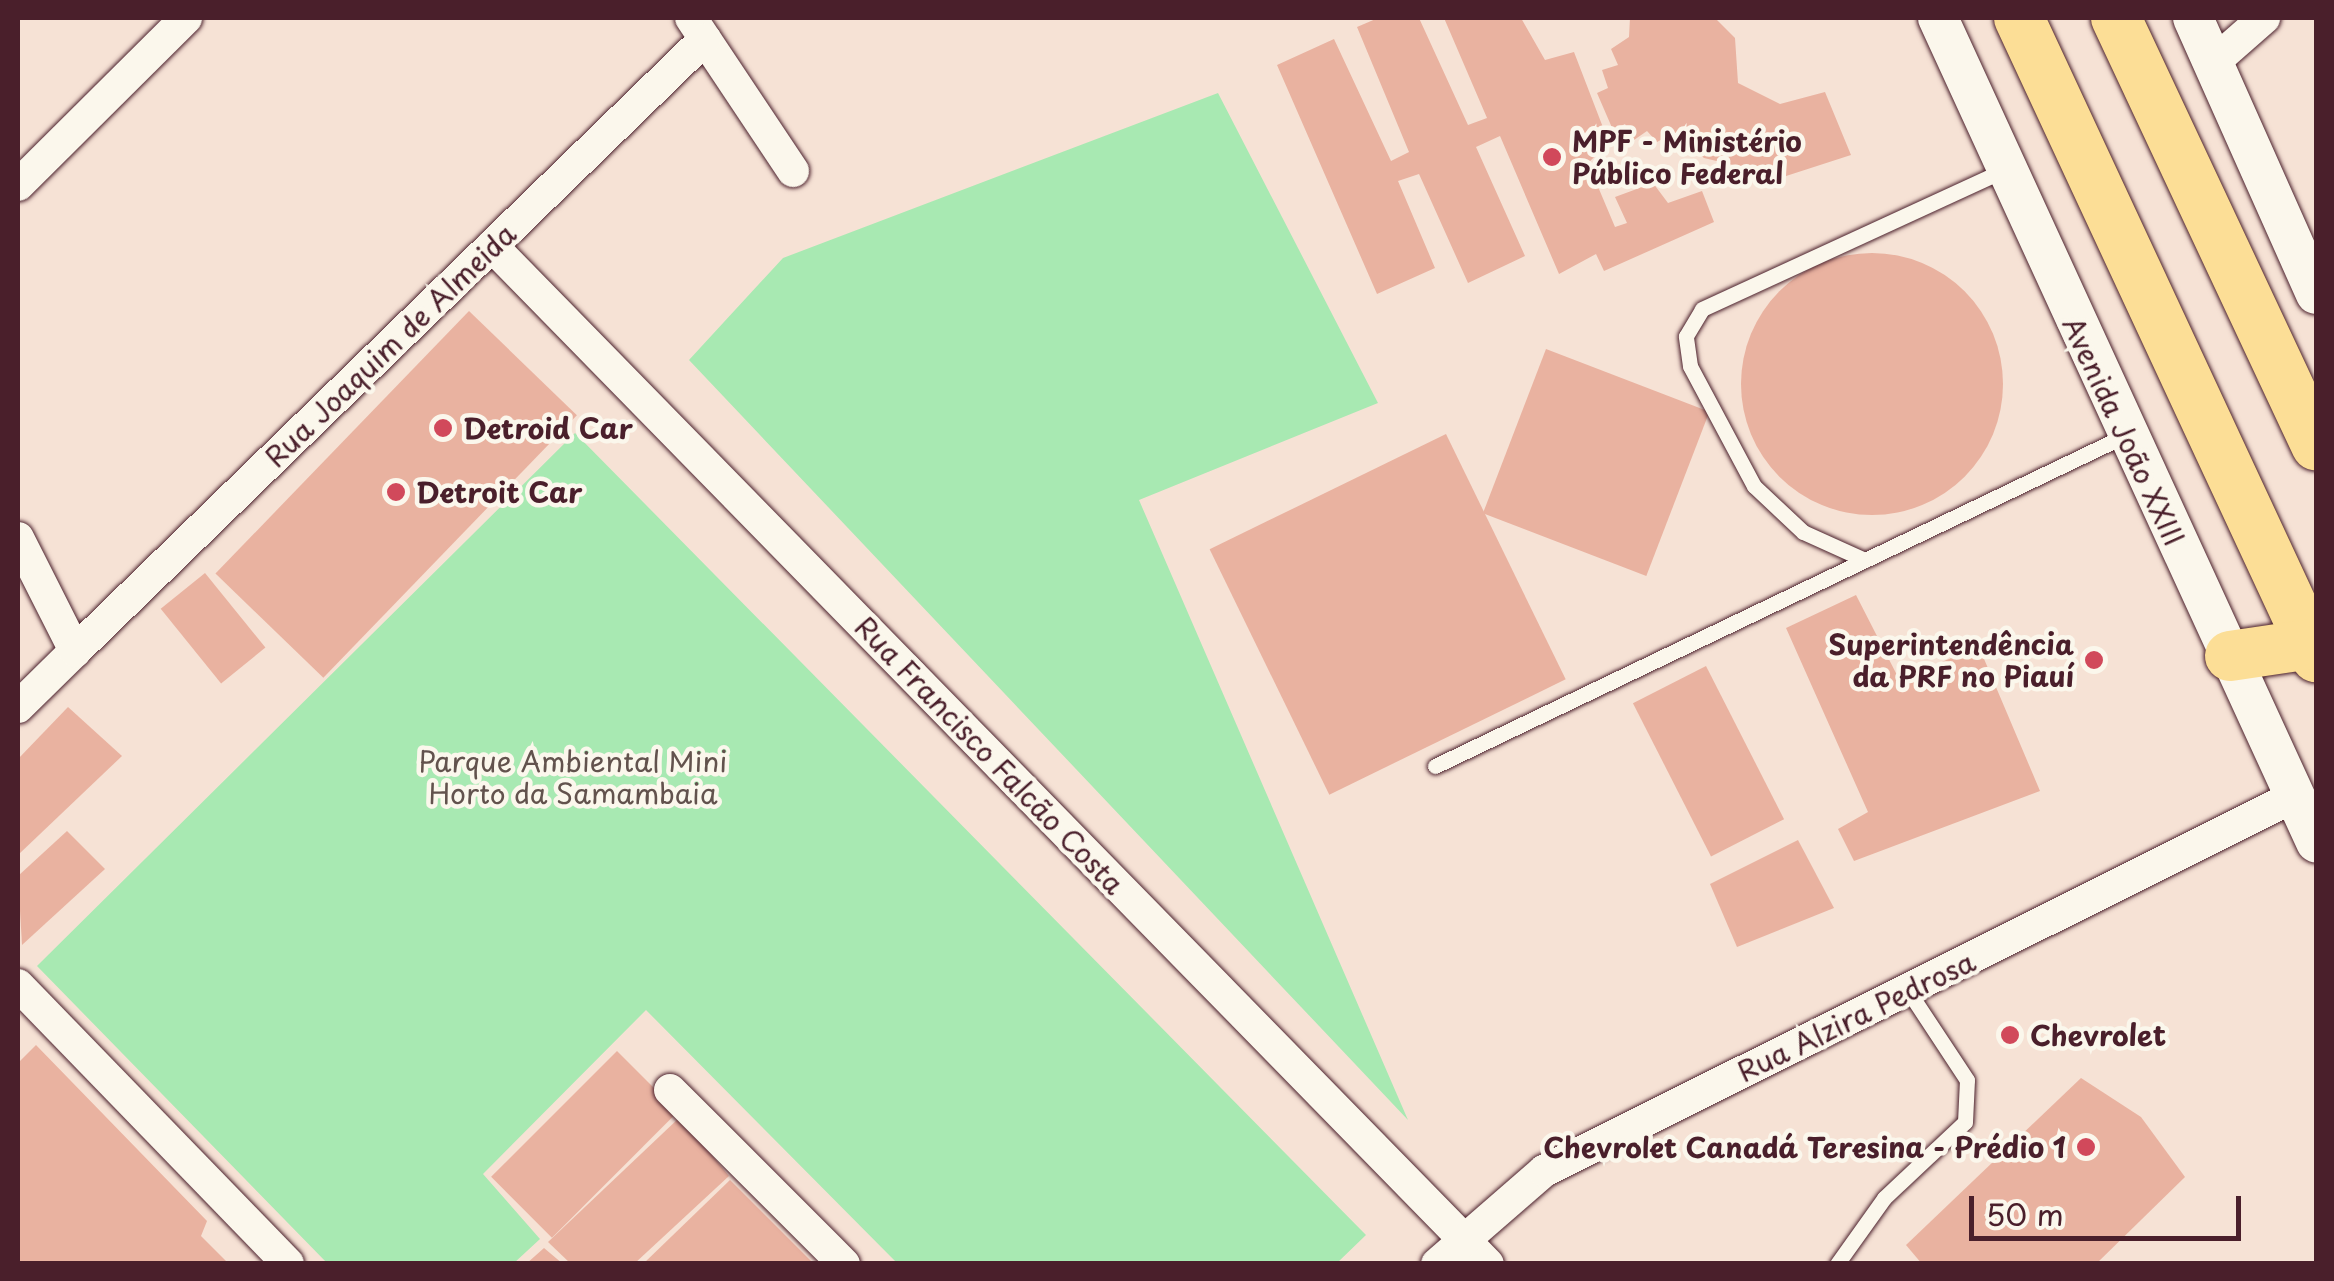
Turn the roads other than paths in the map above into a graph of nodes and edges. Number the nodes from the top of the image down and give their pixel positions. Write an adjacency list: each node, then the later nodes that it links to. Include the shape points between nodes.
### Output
1 (186, 18): 11 (street)
2 (1938, 18): 9 (street, Avenida João XXIII)
3 (2019, 18): 18 (main road)
4 (2116, 18): 15 (main road)
5 (2193, 18): 8 (street)
6 (2264, 18): 8 (street)
7 (698, 28): 10 (street); 12 (street, Rua Joaquim de Almeida)
8 (2214, 62): 13 (street)
9 (2006, 169): 14 (street, Avenida João XXIII); 17 (lane, via 1702,310 1686,336 1690,366 1766,501 1803,532)
10 (793, 171)
11 (18, 185)
12 (492, 246): 19 (street, Rua Joaquim de Almeida); 28 (street, Rua Francisco Falcão Costa)
13 (2316, 294)
14 (2124, 436): 17 (lane); 20 (street, Avenida João XXIII)
15 (2316, 445)
16 (18, 538): 19 (street)
17 (1864, 560): 22 (lane)
18 (2314, 650): 20 (main road)
19 (74, 651): 21 (street, Rua Joaquim de Almeida)
20 (2230, 656): 23 (street, Avenida João XXIII)
21 (18, 707)
22 (1434, 766)
23 (2295, 796): 24 (street, Avenida João XXIII); 26 (street, Rua Alzira Pedrosa)
24 (2316, 842)
25 (18, 984): 29 (street)
26 (1909, 992): 28 (street, Rua Alzira Pedrosa, via 1544,1172); 33 (lane, via 1967,1080 1965,1122 1884,1198)
27 (670, 1090): 30 (street)
28 (1464, 1238): 31 (street, Rua Alzira Pedrosa); 32 (street, Rua Francisco Falcão Costa)
29 (288, 1264)
30 (844, 1264)
31 (1437, 1264)
32 (1488, 1264)
33 (1837, 1264)

